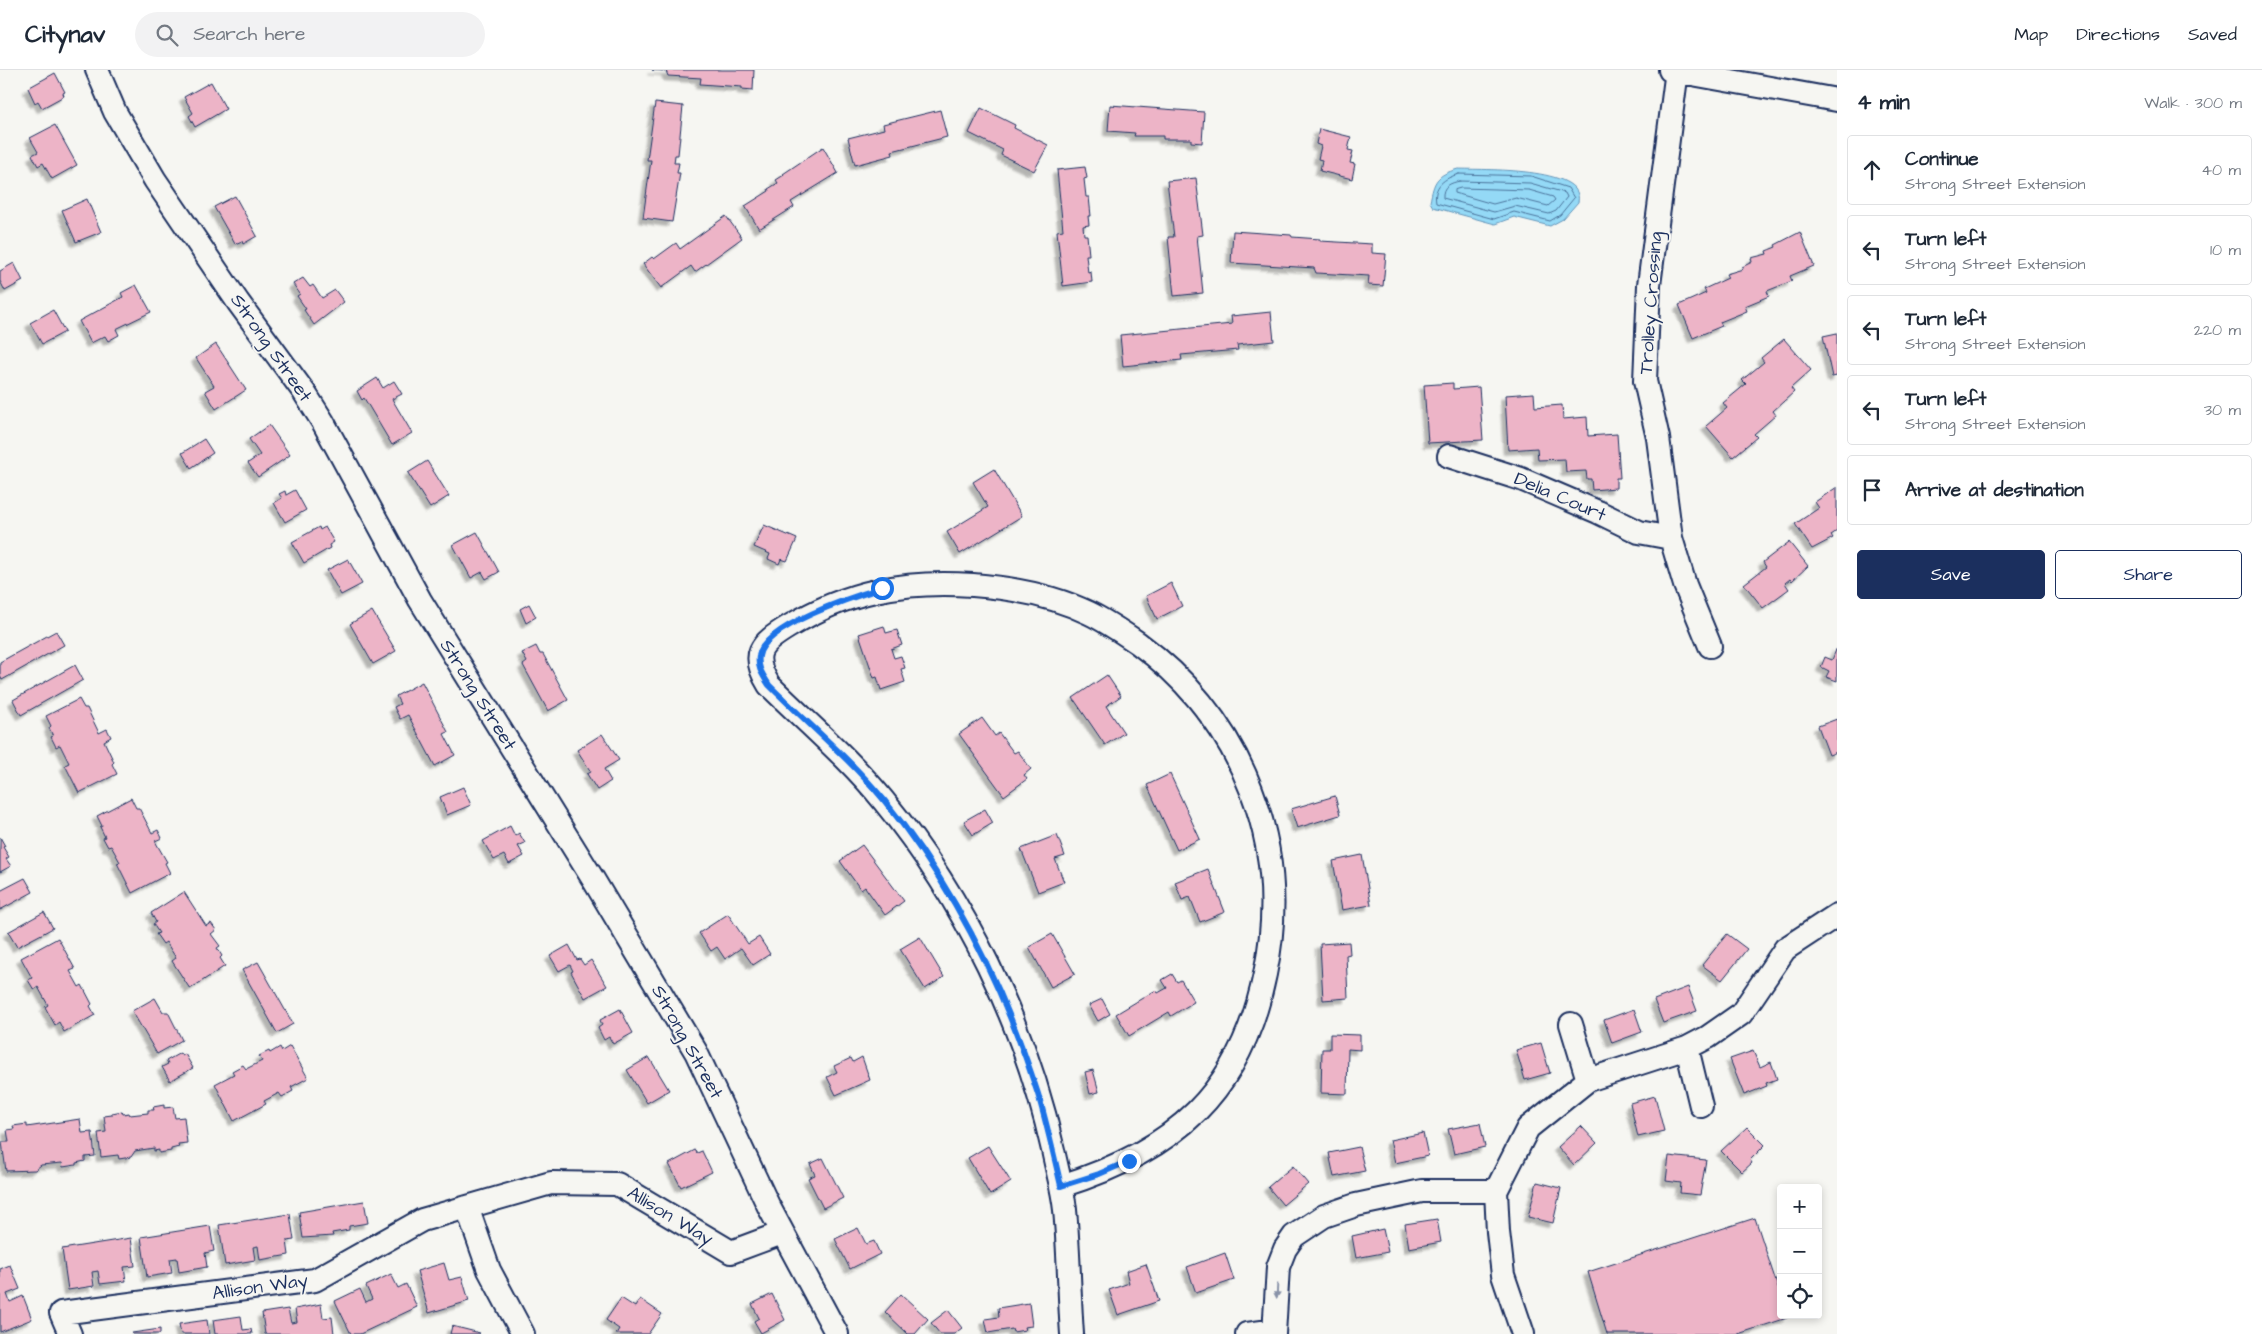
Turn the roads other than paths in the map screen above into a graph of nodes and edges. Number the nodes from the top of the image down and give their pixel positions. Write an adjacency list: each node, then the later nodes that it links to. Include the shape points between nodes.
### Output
1 (97, 70): 15 (street, Strong Street, via 115,112 155,180 323,422 420,600 696,1052)
2 (1675, 70): 3 (street); 5 (street, Trolley Crossing, via 1649,285 1645,381 1658,438)
3 (1837, 100)
4 (1449, 456): 5 (street, Delia Court, via 1521,479 1639,532)
5 (1671, 538): 6 (street, Trolley Crossing, via 1685,585)
6 (1710, 646)
7 (1837, 915): 9 (street, via 1785,949 1741,1014)
8 (1571, 1024): 10 (street)
9 (1687, 1048): 10 (street); 11 (street)
10 (1588, 1080): 13 (street, via 1528,1128)
11 (1701, 1106)
12 (1061, 1186): 12 (street, via 1129,1161 1186,1122 1210,1099 1244,1044 1262,989 1273,917 1268,850 1254,797 1220,728 1194,693 1155,655 1089,612 1055,600 995,586 952,583 882,588 849,598 816,611 768,640 759,655 759,669 769,685 852,764 884,800 951,898 974,938 1015,1029 1038,1096); 19 (street)
13 (1496, 1191): 21 (street, one-way to 21, via 1422,1191 1356,1205 1324,1216 1294,1236 1285,1249 1278,1267); 22 (street, via 1503,1276)
14 (466, 1207): 15 (street, Allison Way, via 551,1183 617,1184 731,1252); 16 (street, Allison Way, via 422,1220 316,1280 61,1313); 17 (street, via 489,1270)
15 (782, 1234): 18 (street, Strong Street)
16 (70, 1334)
17 (523, 1334)
18 (837, 1334)
19 (1072, 1334)
20 (1247, 1334): 21 (street)
21 (1272, 1334)
22 (1523, 1334)

